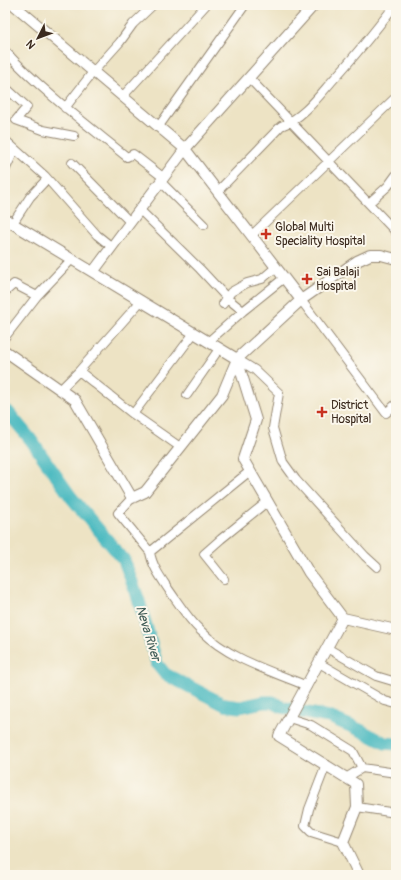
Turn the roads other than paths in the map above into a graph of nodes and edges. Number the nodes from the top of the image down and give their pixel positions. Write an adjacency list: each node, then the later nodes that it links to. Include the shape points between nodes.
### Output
1 (14, 5): 8 (street)
2 (153, 5): 8 (street, via 133,24)
3 (206, 5): 11 (street)
4 (245, 5): 15 (street)
5 (314, 5): 9 (street)
6 (395, 5): 14 (street, via 312,104)
7 (5, 51): 13 (street)
8 (94, 72): 11 (street); 13 (street)
9 (249, 78): 14 (street); 19 (street)
10 (5, 87): 16 (street, via 27,107 16,120 43,130)
11 (124, 96): 15 (street)
12 (396, 97): 20 (street)
13 (65, 108): 25 (street, via 127,157 133,154)
14 (292, 122): 20 (street); 26 (street, via 281,126)
15 (158, 126): 19 (street)
16 (74, 136)
17 (5, 140): 18 (street)
18 (16, 149): 22 (street); 24 (street)
19 (185, 149): 25 (street); 26 (street)
20 (329, 161): 27 (street); 33 (street)
21 (72, 163): 30 (street)
22 (5, 170)
23 (396, 176): 27 (street)
24 (47, 179): 29 (street); 34 (street, via 97,235)
25 (162, 180): 28 (street); 31 (street)
26 (218, 190): 33 (street)
27 (369, 203): 32 (street)
28 (140, 210): 30 (street); 44 (street, via 200,269)
29 (9, 221): 35 (street)
30 (130, 222): 34 (street)
31 (204, 225)
32 (396, 232)
33 (252, 235): 37 (street)
34 (112, 247): 38 (street)
35 (72, 259): 38 (street); 41 (street)
36 (396, 259): 42 (street, via 370,255 357,261)
37 (276, 267): 39 (street); 44 (street, via 262,279 231,292)
38 (93, 272): 43 (street)
39 (284, 278): 42 (street); 45 (street)
40 (5, 292): 41 (street, via 14,284)
41 (37, 296): 47 (street)
42 (301, 300): 51 (street); 55 (street, via 386,413)
43 (141, 301): 46 (street); 52 (street)
44 (225, 301): 45 (street)
45 (243, 311): 48 (street)
46 (194, 333): 48 (street); 56 (street)
47 (5, 337)
48 (208, 342): 49 (street)
49 (219, 348): 51 (street); 54 (street)
50 (5, 350): 53 (street)
51 (237, 360): 57 (street, via 222,395); 58 (street, via 256,420 243,459); 62 (street, via 255,370 279,393 273,428 282,462)
52 (79, 371): 53 (street); 56 (street)
53 (60, 390): 59 (street, via 75,400)
54 (187, 395)
55 (396, 404)
56 (133, 414): 57 (street)
57 (180, 447): 59 (street, via 145,492)
58 (250, 471): 60 (street); 61 (street)
59 (132, 498): 61 (street, via 118,513)
60 (268, 501): 63 (street, via 204,554); 64 (street, via 309,573)
61 (150, 552): 69 (street, via 152,562 166,585 201,632 244,659)
62 (377, 567)
63 (224, 579)
64 (343, 618): 65 (street); 66 (street)
65 (396, 630)
66 (327, 648): 67 (street); 68 (street, via 376,676)
67 (319, 663): 69 (street); 70 (street, via 385,701)
68 (396, 682)
69 (307, 686): 71 (street)
70 (396, 704)
71 (289, 718): 72 (street, via 279,736); 73 (street, via 310,725 352,751)
72 (326, 765): 75 (street); 78 (street, via 305,826 310,832)
73 (362, 768): 74 (street); 75 (street)
74 (396, 773)
75 (346, 778): 76 (street, via 356,784)
76 (357, 808): 77 (street); 78 (street)
77 (396, 813)
78 (343, 842): 79 (street)
79 (358, 875)

